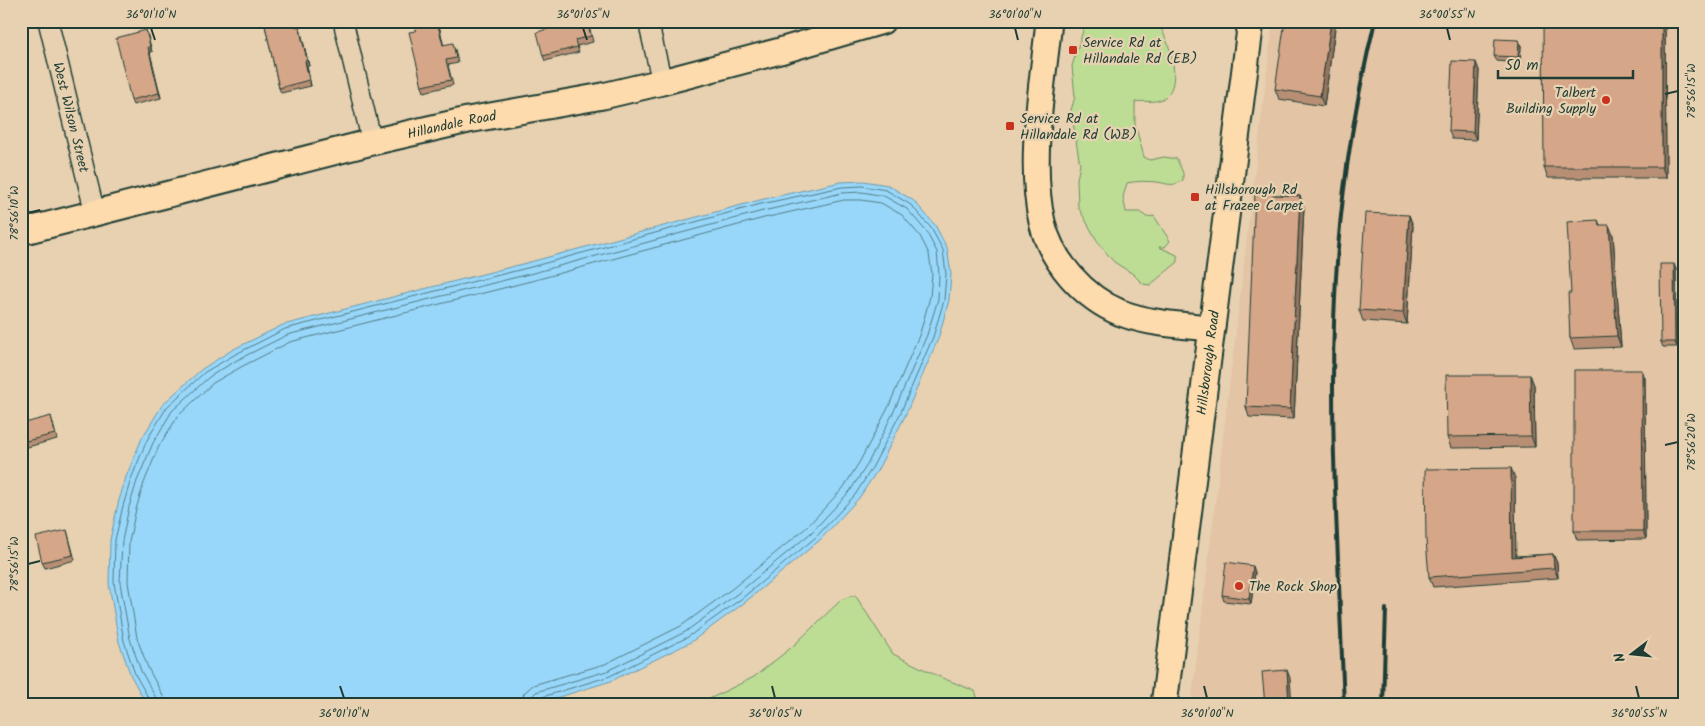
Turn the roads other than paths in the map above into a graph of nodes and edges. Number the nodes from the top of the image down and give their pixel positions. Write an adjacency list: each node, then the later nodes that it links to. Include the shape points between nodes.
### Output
1 (48, 21): 9 (street, West Wilson Street)
2 (343, 21): 8 (street)
3 (648, 21): 7 (street)
4 (882, 21): 7 (main road, Hillandale Road)
5 (1048, 21): 11 (main road, via 1036,172 1042,222 1050,244 1081,287 1110,307 1156,322)
6 (1251, 21): 11 (main road, Hillsborough Road)
7 (662, 82): 8 (main road, Hillandale Road)
8 (372, 142): 9 (main road, Hillandale Road)
9 (96, 213): 10 (main road, Hillandale Road)
10 (21, 232)
11 (1211, 328): 12 (main road, Hillsborough Road)
12 (1164, 705)

